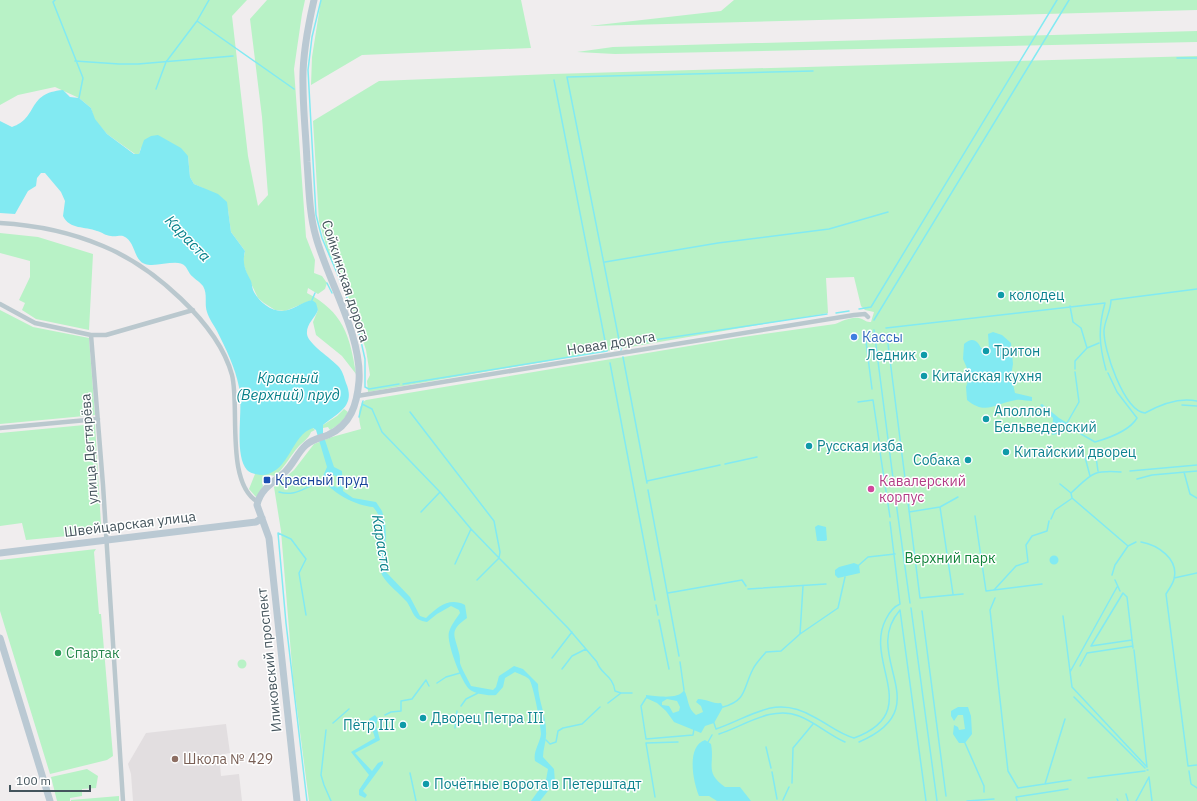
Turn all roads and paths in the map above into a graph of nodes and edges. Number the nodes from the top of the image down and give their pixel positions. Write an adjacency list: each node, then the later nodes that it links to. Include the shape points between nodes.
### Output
1 (314, 0): 7 (main road, Сойкинская дорога, via 306,42 303,82 310,204 316,237 357,354)
2 (0, 223): 4 (street, via 52,230 104,246 153,276)
3 (0, 304): 6 (street, via 35,323)
4 (193, 310): 6 (street, via 106,335); 10 (street, via 219,344 232,375 239,472 253,499)
5 (868, 317): 7 (street, Новая дорога, via 865,314 854,315)
6 (91, 335): 8 (street, улица Дегтярёва)
7 (357, 396): 10 (main road, Сойкинская дорога, via 348,420 339,429 306,445 288,469 265,489)
8 (98, 420): 9 (street); 12 (street, улица Дегтярёва)
9 (0, 428)
10 (258, 502): 11 (main road, Иликовский проспект)
11 (262, 518): 12 (main road, Швейцарская улица, via 256,522); 17 (main road, Иликовский проспект, via 268,529)
12 (105, 540): 13 (main road, Швейцарская улица); 16 (street, улица Дегтярёва)
13 (0, 553)
14 (0, 638): 15 (main road)
15 (50, 801)
16 (123, 801)
17 (296, 801)

